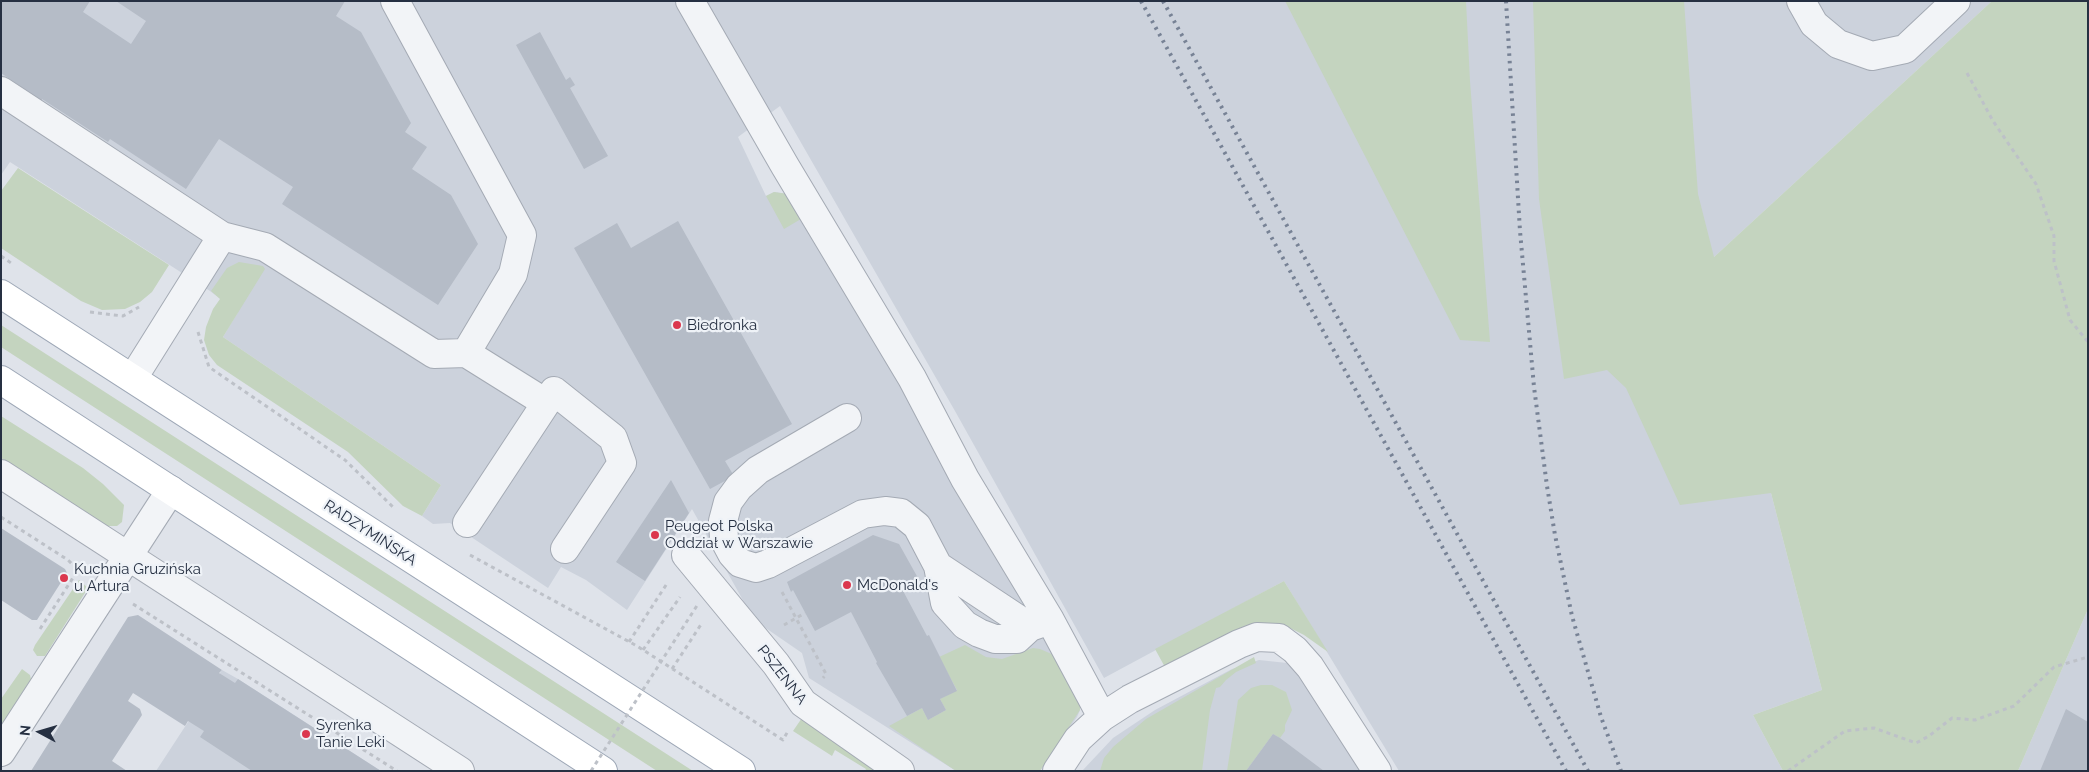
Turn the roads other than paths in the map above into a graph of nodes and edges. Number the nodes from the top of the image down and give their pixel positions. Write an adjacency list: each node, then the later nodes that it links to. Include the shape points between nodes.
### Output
1 (395, 1): 8 (street, via 522,235 513,274)
2 (690, 1): 19 (street, via 912,378)
3 (1801, 1): 4 (street, via 1814,24 1838,44 1872,56 1905,49)
4 (1956, 1)
5 (1, 91): 6 (street)
6 (222, 236): 8 (street, via 265,247 434,354); 9 (street)
7 (1, 294): 9 (main road, RADZYMIŃSKA)
8 (466, 353): 11 (street)
9 (132, 378): 24 (main road, RADZYMIŃSKA)
10 (1, 380): 14 (main road)
11 (546, 403): 15 (street); 16 (street, via 554,391 613,438 622,464)
12 (847, 418): 19 (street, via 758,470 739,487 728,502 723,521 724,539 740,563 756,568 768,564 863,514 885,511 901,514 917,526 938,566)
13 (1, 474): 17 (street)
14 (171, 490): 17 (street); 23 (main road)
15 (467, 523)
16 (565, 549)
17 (128, 555): 21 (street); 22 (street)
18 (686, 555): 25 (street, PSZENNA, via 776,664 803,703)
19 (1040, 624): 20 (street)
20 (1102, 717): 26 (street, via 1078,739); 27 (street, via 1130,699 1239,644 1257,637 1280,638 1310,667)
21 (1, 752)
22 (460, 771)
23 (603, 771)
24 (740, 771)
25 (900, 771)
26 (1057, 771)
27 (1377, 771)

